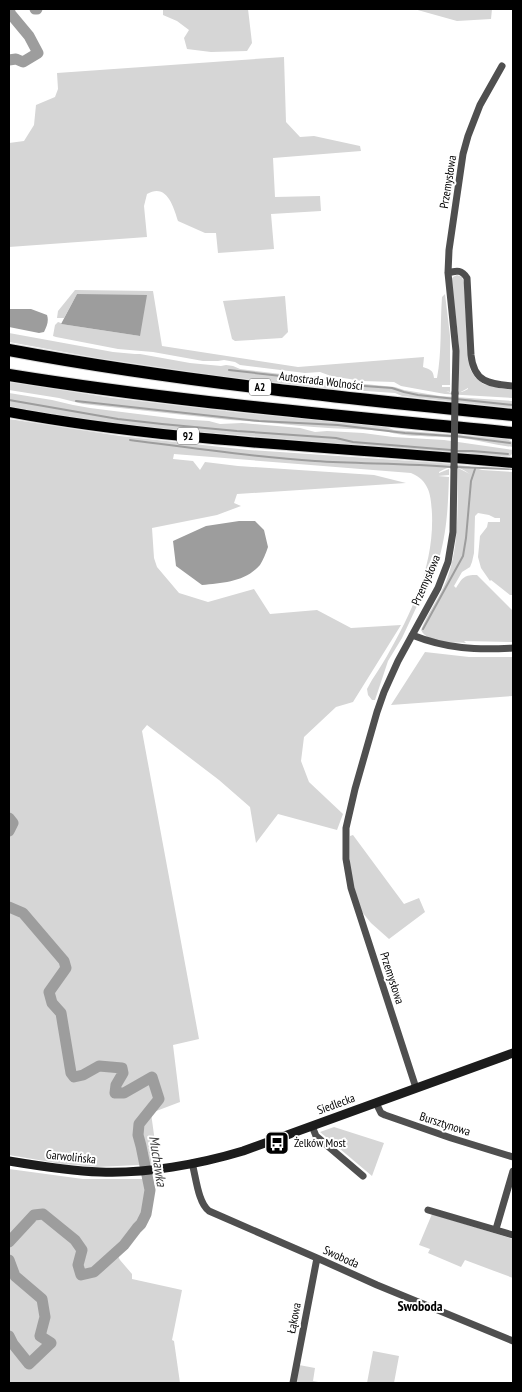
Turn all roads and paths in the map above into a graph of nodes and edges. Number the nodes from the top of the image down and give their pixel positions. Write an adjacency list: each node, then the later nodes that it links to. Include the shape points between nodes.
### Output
1 (502, 66): 2 (street, Przemysłowa, via 474,118 466,145)
2 (448, 273): 5 (street, via 456,270 467,278 471,359 476,372 487,382); 10 (street, Przemysłowa, bridge, via 455,342 453,532 448,562 438,588)
3 (9, 350): 7 (highway, Autostrada Wolności / A2, via 108,367 319,395)
4 (9, 375): 8 (highway, A2, via 226,404)
5 (513, 386)
6 (9, 412): 9 (main road, 92, via 187,436)
7 (513, 415)
8 (513, 433)
9 (513, 463)
10 (412, 635): 11 (street, via 451,647); 13 (street, Przemysłowa, via 377,712 346,828 346,859 351,888)
11 (513, 648)
12 (513, 1053): 13 (main road, Siedlecka)
13 (416, 1088): 14 (main road, Siedlecka)
14 (376, 1103): 15 (main road, Siedlecka); 16 (street, Bursztynowa, via 385,1115)
15 (312, 1126): 18 (main road, Siedlecka, via 243,1151); 21 (street, via 316,1136)
16 (513, 1157)
17 (9, 1161): 19 (main road, Garwolińska, via 102,1172)
18 (192, 1163): 19 (main road, Siedlecka); 25 (street, Swoboda, via 206,1210)
19 (164, 1168)
20 (513, 1171): 23 (street)
21 (363, 1176)
22 (428, 1210): 23 (street)
23 (496, 1229): 24 (street)
24 (513, 1235)
25 (317, 1258): 26 (street, Swoboda); 27 (street, Łąkowa)
26 (513, 1341)
27 (293, 1383)

